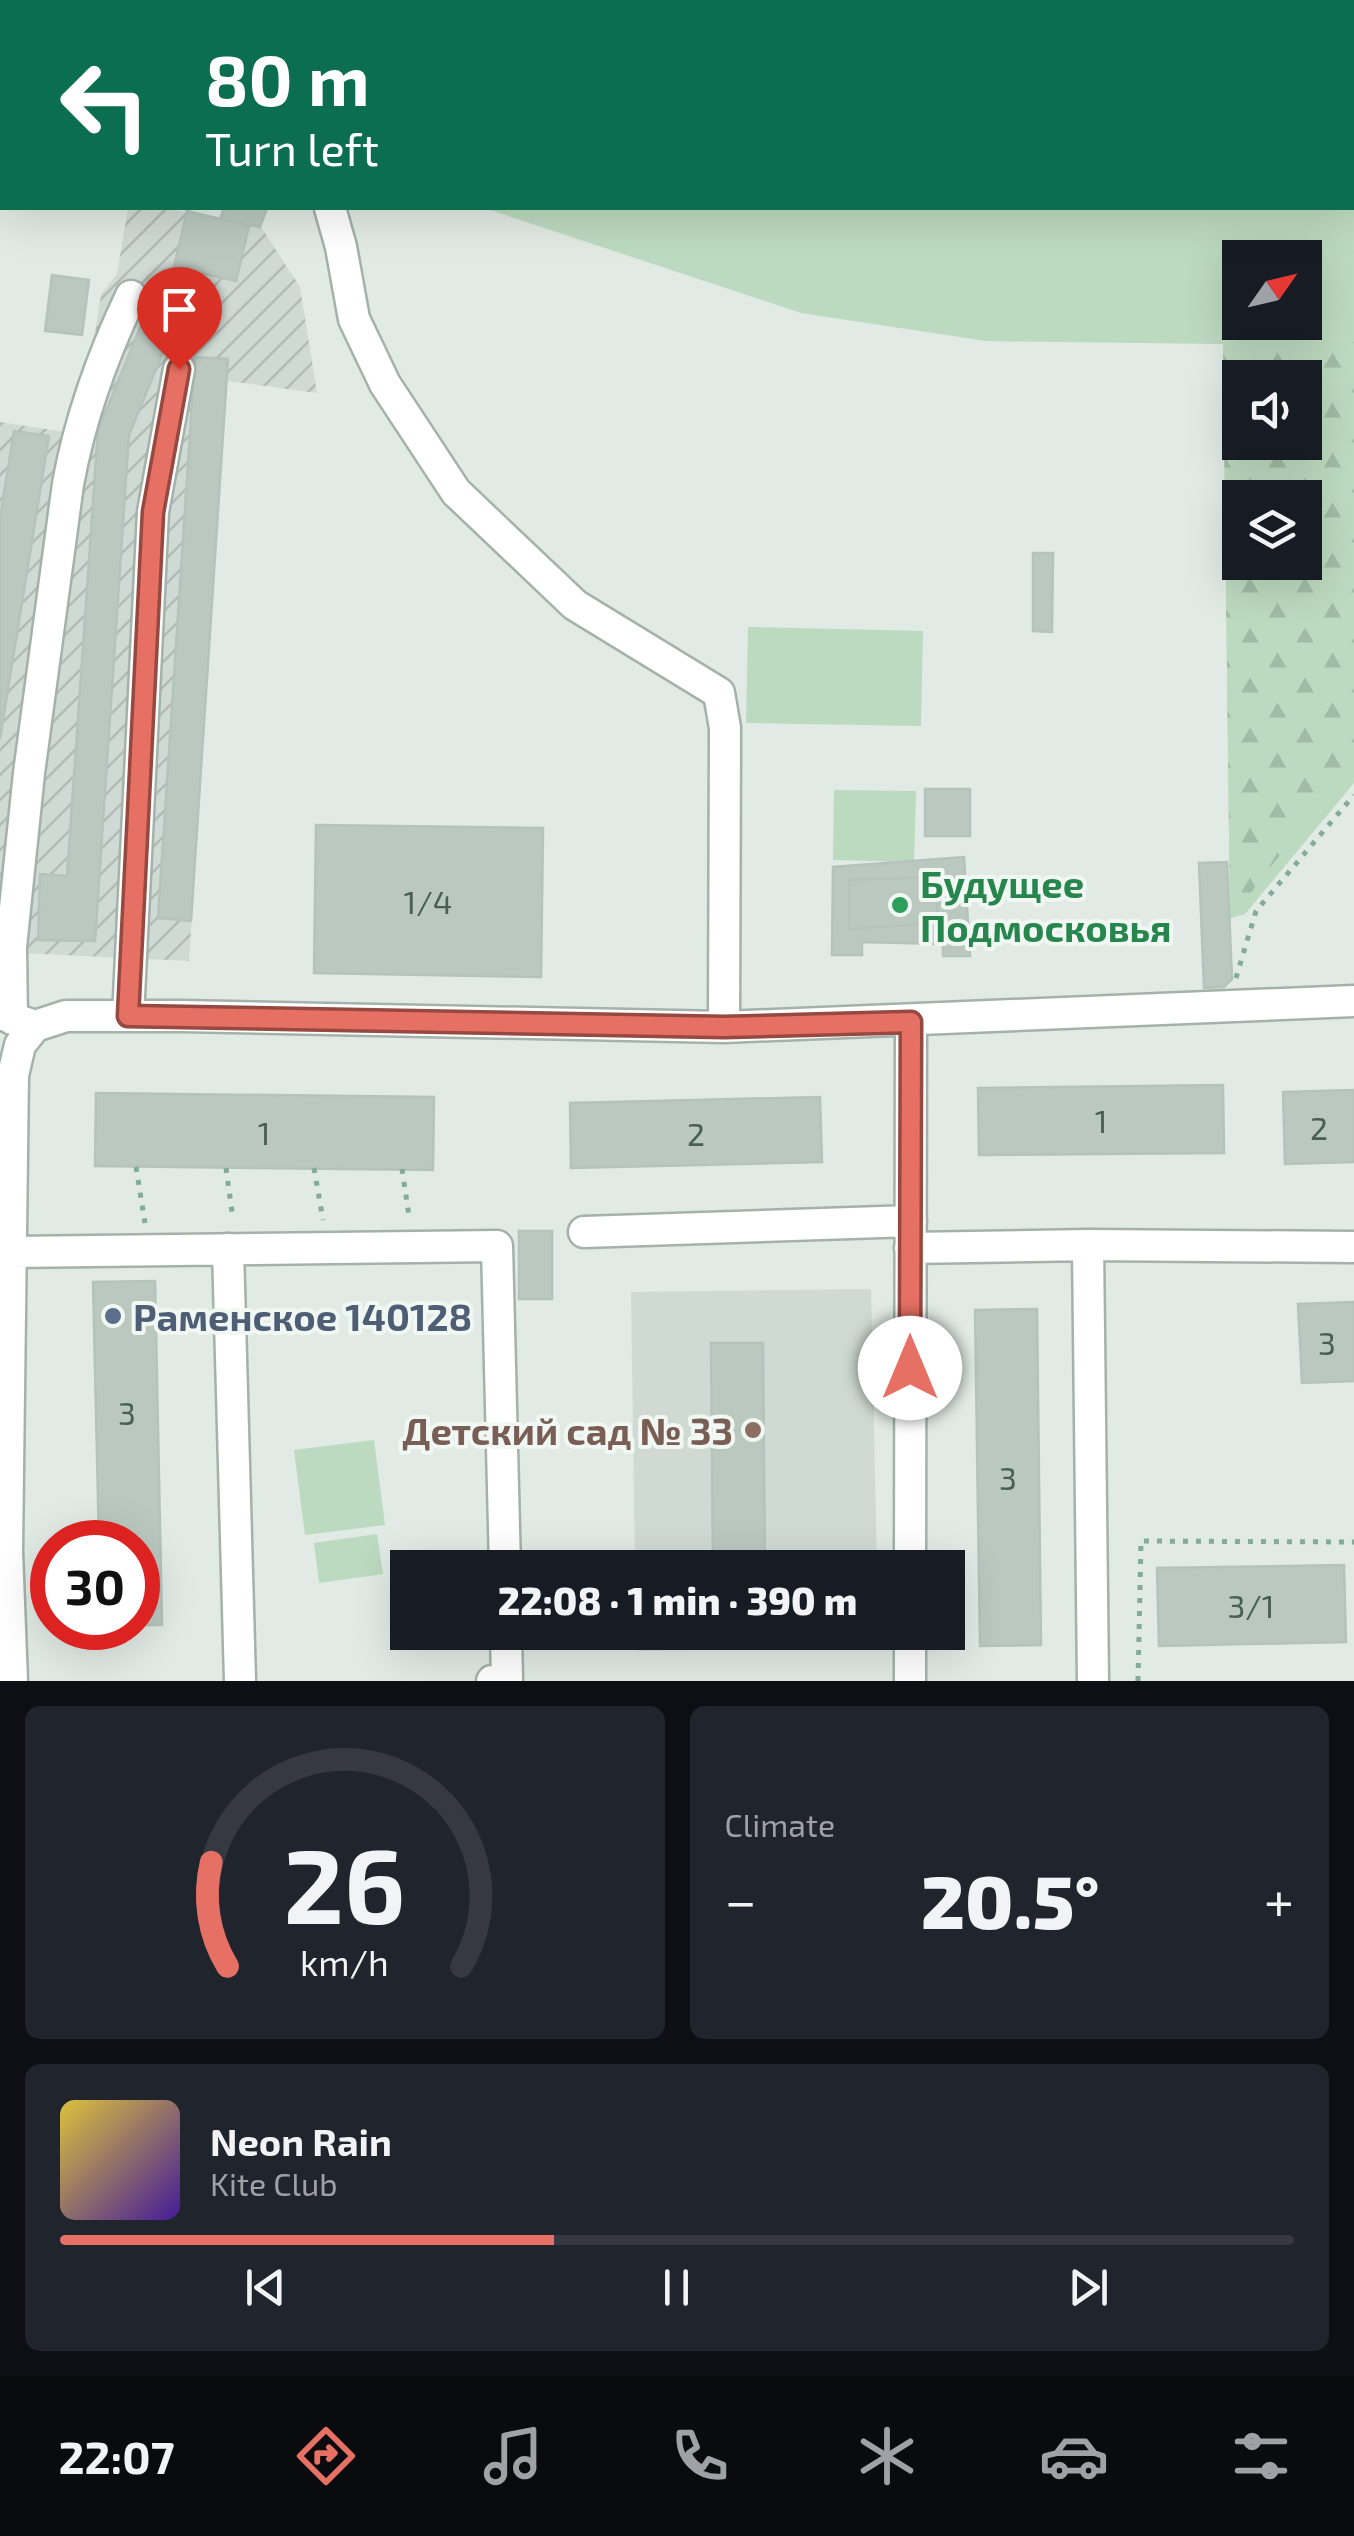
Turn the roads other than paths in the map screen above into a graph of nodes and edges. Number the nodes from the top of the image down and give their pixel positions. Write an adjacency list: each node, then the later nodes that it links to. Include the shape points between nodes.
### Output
1 (331, 210): 8 (street, via 354,319 385,384 456,492 574,605 718,694 726,728)
2 (131, 296): 6 (street, via 96,376 68,484 11,947)
3 (179, 369): 5 (street, via 153,512)
4 (1354, 1001): 7 (street)
5 (128, 1016): 6 (street); 8 (street)
6 (16, 1020): 9 (street, via 20,1045)
7 (911, 1022): 8 (street); 11 (street)
8 (724, 1027)
9 (7, 1206): 15 (street)
10 (584, 1232): 11 (street)
11 (911, 1234): 13 (street); 17 (street)
12 (232, 1240): 15 (street); 16 (street, via 497,1246); 22 (street)
13 (1088, 1245): 14 (street); 25 (street)
14 (1354, 1247)
15 (13, 1252): 18 (street)
16 (505, 1550)
17 (910, 1550)
18 (4, 1552): 21 (street)
19 (507, 1650): 23 (street, via 508,1681)
20 (910, 1650): 24 (street)
21 (12, 1681)
22 (240, 1681)
23 (492, 1681)
24 (910, 1681)
25 (1093, 1681)

